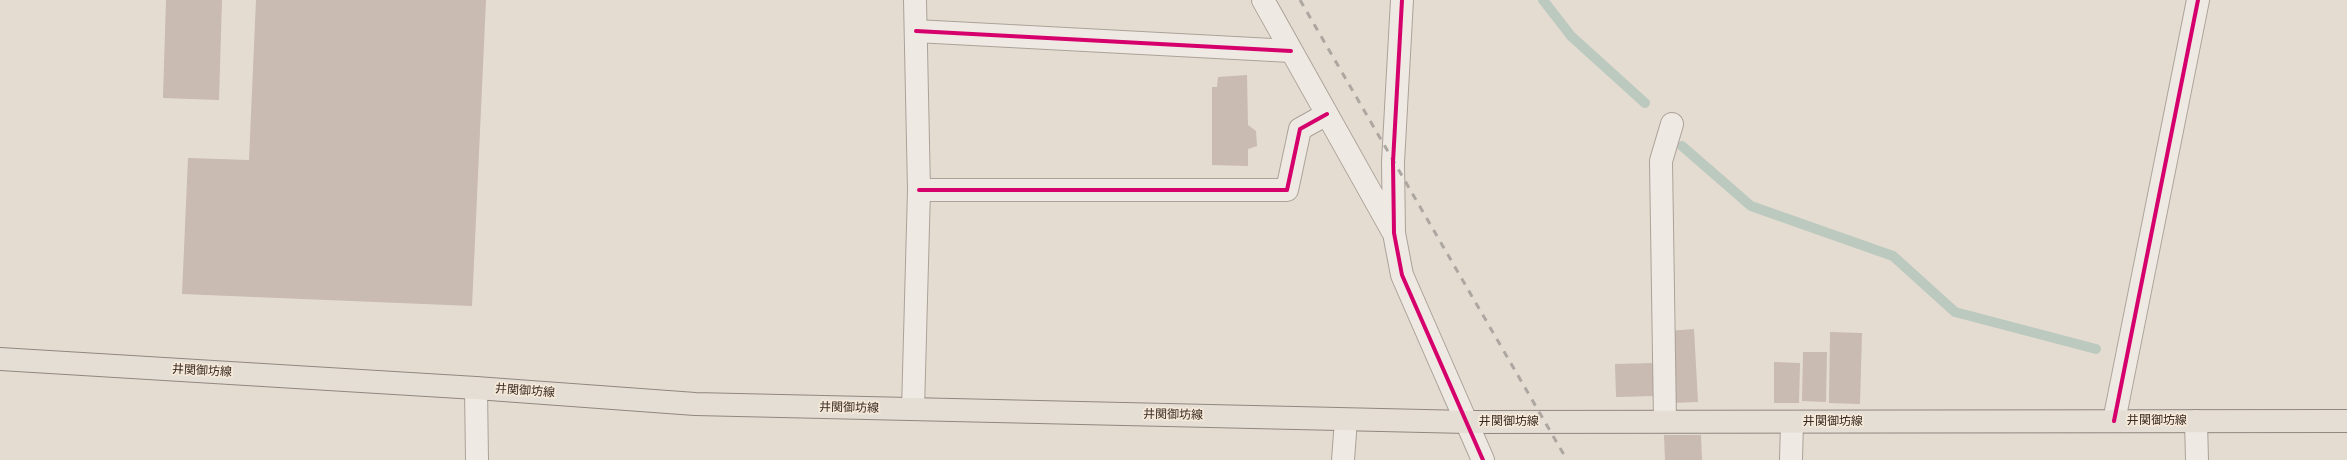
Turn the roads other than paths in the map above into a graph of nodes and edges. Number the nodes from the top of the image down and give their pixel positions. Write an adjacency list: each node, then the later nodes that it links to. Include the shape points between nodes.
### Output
1 (915, 0): 5 (street)
2 (1263, 0): 6 (street)
3 (1402, 0): 10 (street, via 1393,162)
4 (2198, 0): 15 (street)
5 (916, 31): 6 (street); 9 (street)
6 (1291, 51): 7 (street)
7 (1327, 114): 9 (street, via 1300,129 1287,190); 10 (street)
8 (1672, 124): 18 (street, via 1661,161)
9 (919, 190): 13 (street)
10 (1394, 233): 17 (street, via 1402,275)
11 (0, 359): 12 (main road, 井関御坊線)
12 (476, 388): 13 (main road, 井関御坊線, via 695,404); 21 (street)
13 (913, 409): 14 (main road, 井関御坊線)
14 (1346, 420): 17 (main road, 井関御坊線); 22 (street)
15 (2114, 421): 19 (main road, 井関御坊線); 20 (main road, 井関御坊線)
16 (2347, 421): 20 (main road, 井関御坊線)
17 (1467, 422): 18 (main road, 井関御坊線); 23 (street)
18 (1665, 422): 19 (main road, 井関御坊線)
19 (1792, 422): 24 (street)
20 (2196, 422): 25 (street)
21 (477, 460)
22 (1343, 460)
23 (1483, 460)
24 (1791, 460)
25 (2197, 460)

